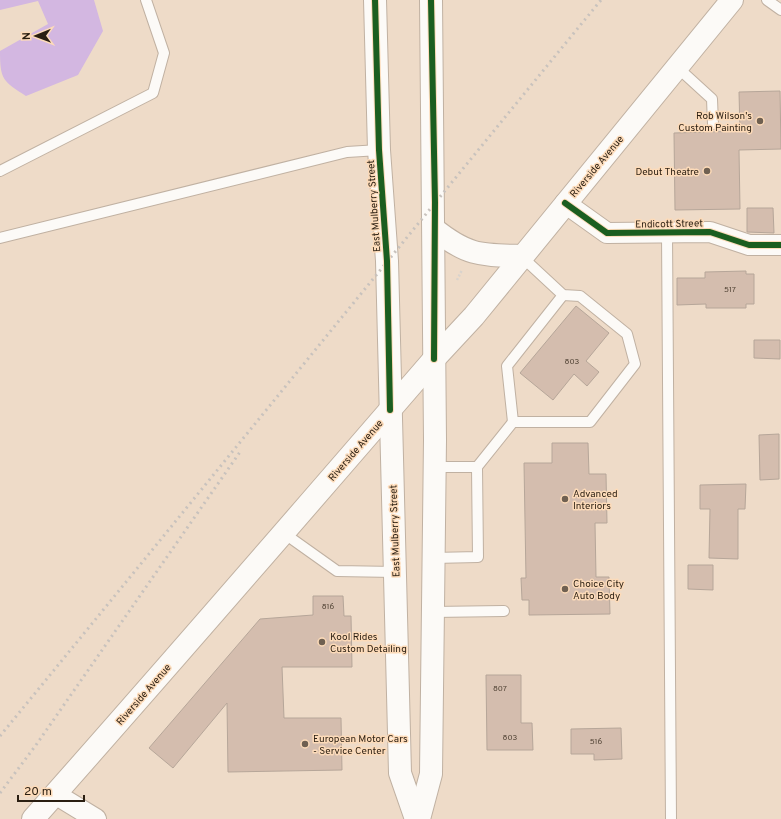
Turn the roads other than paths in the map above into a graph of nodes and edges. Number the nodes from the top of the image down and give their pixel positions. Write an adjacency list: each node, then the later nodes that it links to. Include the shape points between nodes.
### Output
1 (146, 0): 10 (lane, via 164,53 153,92)
2 (375, 0): 9 (main road, East Mulberry Street)
3 (431, 0): 12 (main road, East Mulberry Street)
4 (732, 0): 7 (main road, Riverside Avenue)
5 (766, 0): 6 (lane)
6 (781, 10)
7 (677, 67): 8 (lane, via 712,99); 11 (main road, Riverside Avenue)
8 (713, 124)
9 (379, 150): 14 (lane, via 347,152); 19 (main road, East Mulberry Street, via 386,261)
10 (0, 171)
11 (565, 203): 13 (street, Endicott Street, via 607,233); 16 (main road, Riverside Avenue)
12 (434, 229): 16 (main road, via 469,252 490,256); 18 (main road, East Mulberry Street)
13 (667, 233): 15 (street, Endicott Street, via 710,232 749,245); 32 (lane)
14 (0, 238)
15 (781, 245)
16 (521, 256): 17 (lane); 18 (main road, Riverside Avenue, via 474,316)
17 (563, 295): 20 (lane, via 508,366); 20 (lane, via 580,296 628,334 635,364 590,422)
18 (434, 359): 19 (main road, Riverside Avenue); 21 (main road, East Mulberry Street)
19 (390, 410): 23 (main road, Riverside Avenue); 25 (main road, East Mulberry Street)
20 (513, 422): 22 (lane)
21 (434, 466): 22 (lane); 24 (main road, East Mulberry Street)
22 (477, 468): 24 (lane, via 478,557)
23 (285, 534): 25 (lane, via 337,571); 28 (main road, Riverside Avenue)
24 (433, 558): 27 (main road, East Mulberry Street)
25 (395, 572): 31 (main road, East Mulberry Street, via 400,773)
26 (504, 611): 27 (lane)
27 (433, 612): 31 (main road, East Mulberry Street, via 431,774)
28 (55, 794): 29 (main road, Riverside Avenue); 30 (street)
29 (32, 819)
30 (96, 819)
31 (418, 819)
32 (671, 819)

